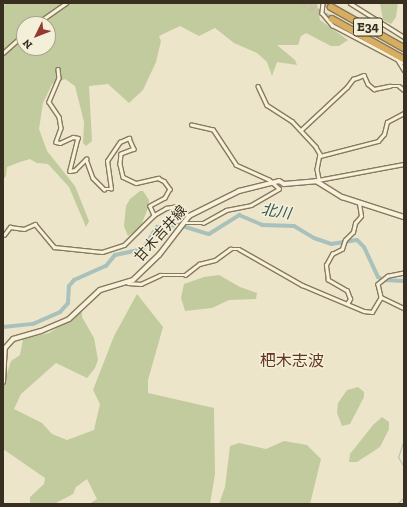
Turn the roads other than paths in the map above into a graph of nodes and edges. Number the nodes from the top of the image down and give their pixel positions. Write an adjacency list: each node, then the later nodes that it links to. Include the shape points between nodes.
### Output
1 (66, 3): 5 (street)
2 (323, 3): 11 (street, via 322,13 332,25)
3 (350, 3): 7 (street)
4 (331, 7): 9 (highway, E34)
5 (47, 16)
6 (332, 19): 12 (highway, E34)
7 (404, 37)
8 (16, 41): 10 (street)
9 (404, 48)
10 (3, 53)
11 (396, 58): 13 (street); 15 (street)
12 (404, 59)
13 (404, 63)
14 (58, 69): 26 (street, via 58,78 49,102 57,113 61,128 56,142 60,143 72,137 78,138 70,171 75,170 86,159 93,178 104,188 110,189 107,161 120,142 129,138 134,149 122,154 120,164 126,181 136,183 158,178 170,189 165,198 150,206)
15 (404, 70)
16 (258, 86): 20 (street, via 267,105)
17 (404, 90): 20 (street, via 394,86 374,89 364,75 353,79 347,88)
18 (404, 113): 21 (street, via 387,122 384,134 378,141)
19 (192, 125): 24 (street, via 213,130 236,165)
20 (301, 130): 21 (street, via 316,147)
21 (320, 156): 23 (street)
22 (404, 164): 23 (street)
23 (317, 180): 24 (main road, 甘木吉井線); 25 (main road, via 342,197)
24 (269, 183): 27 (main road, 甘木吉井線, via 239,191); 29 (street, via 279,190 251,205 226,210 198,225)
25 (359, 203): 28 (main road); 34 (street, via 361,216 355,223 353,232 345,240 342,249 330,256 326,265 328,280 347,291 350,299)
26 (154, 215): 27 (street, via 175,206); 30 (street, via 124,245 106,252 54,247 36,224 24,229 10,227)
27 (189, 216): 29 (main road, 甘木吉井線)
28 (404, 217)
29 (183, 223): 32 (main road, 甘木吉井線, via 158,255)
30 (4, 235)
31 (404, 273): 33 (street, via 388,276 380,282)
32 (128, 283): 34 (street, via 141,284 160,275 185,275 199,264 215,260 230,249 239,248 302,285); 36 (main road, 甘木吉井線, via 100,290 69,319 41,332 13,339 5,348)
33 (381, 297): 34 (street, via 372,312); 35 (street)
34 (347, 304)
35 (404, 308)
36 (3, 376): 37 (main road, 甘木吉井線)
37 (3, 382)

